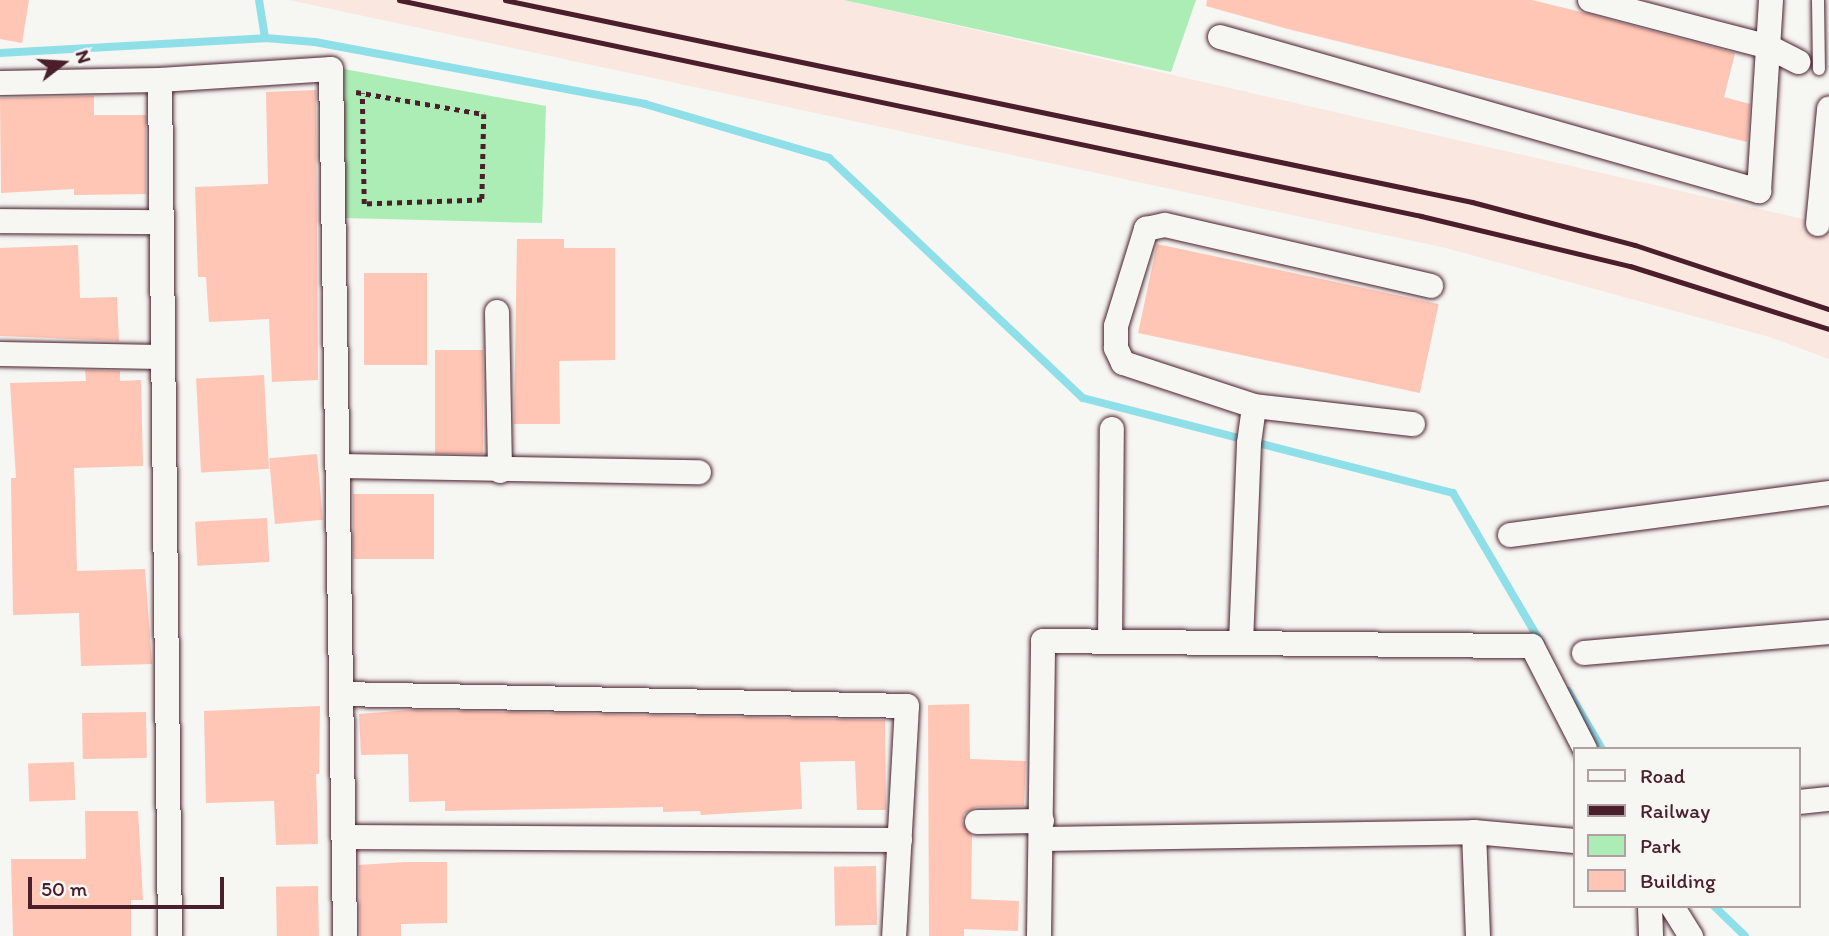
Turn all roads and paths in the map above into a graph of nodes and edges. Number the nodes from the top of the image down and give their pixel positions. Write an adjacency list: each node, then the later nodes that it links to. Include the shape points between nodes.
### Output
1 (1590, 0): 5 (street)
2 (1771, 0): 5 (street)
3 (1818, 0): 6 (lane)
4 (1220, 37): 5 (street, via 1759,191)
5 (1769, 47): 6 (street)
6 (1815, 68)
7 (160, 80): 8 (street); 9 (street, via 331,69); 13 (street)
8 (0, 83)
9 (331, 88): 10 (path); 22 (street)
10 (362, 93): 10 (path, via 484,114 482,200 364,204)
11 (1829, 109): 14 (street)
12 (0, 221): 13 (street)
13 (159, 222): 18 (street)
14 (1818, 224)
15 (1431, 286): 19 (street, via 1165,225 1146,229 1116,326 1116,348 1123,363)
16 (497, 312): 23 (street)
17 (0, 354): 18 (street)
18 (161, 357): 43 (street)
19 (1254, 406): 20 (street); 29 (street)
20 (1413, 424)
21 (1112, 429): 28 (street)
22 (338, 466): 23 (street); 31 (street)
23 (500, 471): 24 (street)
24 (699, 472)
25 (1829, 493): 26 (street)
26 (1510, 535)
27 (1829, 632): 30 (street)
28 (1110, 642): 29 (street); 36 (street, via 1043,641)
29 (1241, 643): 32 (street, via 1532,646)
30 (1584, 653)
31 (341, 694): 38 (street); 39 (street, via 907,706)
32 (1584, 747)
33 (1829, 799): 34 (street)
34 (1801, 802)
35 (978, 822): 36 (street)
36 (1043, 830): 37 (street); 46 (street)
37 (1474, 832): 40 (street); 47 (street)
38 (344, 837): 39 (street); 44 (street)
39 (900, 840): 45 (street)
40 (1574, 841)
41 (1650, 908): 48 (street)
42 (1673, 908): 49 (street)
43 (170, 936)
44 (345, 936)
45 (894, 936)
46 (1039, 936)
47 (1478, 936)
48 (1651, 936)
49 (1691, 936)

